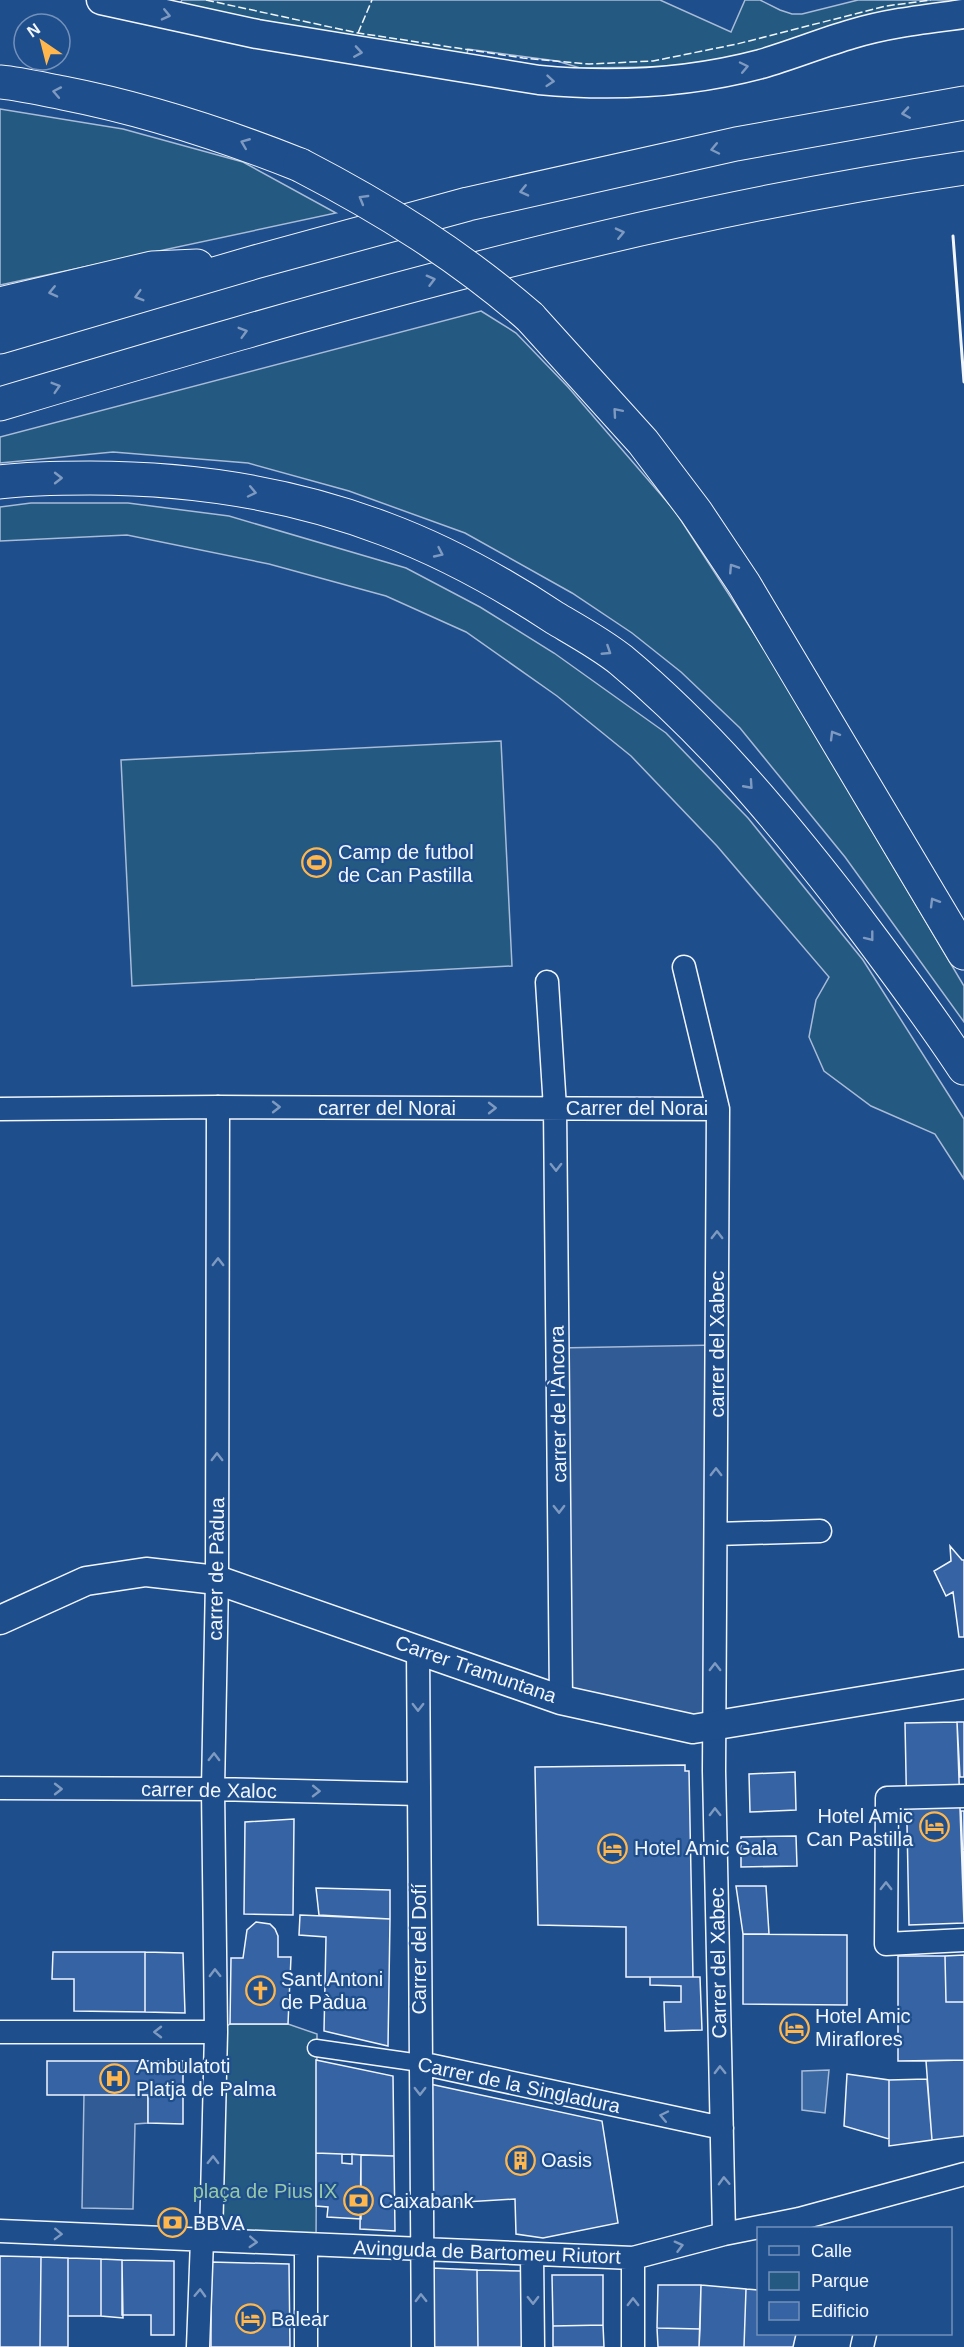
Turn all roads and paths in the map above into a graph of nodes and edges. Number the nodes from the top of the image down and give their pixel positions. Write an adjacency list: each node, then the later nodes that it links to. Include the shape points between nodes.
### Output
1 (101, 0): 2 (street, one-way to 2, via 268,36 572,83 703,75 760,64 877,27)
2 (964, 14)
3 (0, 82): 11 (highway, one-way to 3, bridge, via 744,584 696,512 643,442 530,317 449,252 300,165 166,116)
4 (964, 104): 6 (highway, one-way to 6, via 736,144 601,173 468,204)
5 (964, 168): 9 (highway, one-way to 5, via 353,300 522,256 781,200)
6 (255, 262): 7 (highway, one-way to 7, via 152,268); 8 (highway, one-way to 8)
7 (0, 304)
8 (0, 337)
9 (0, 404)
10 (0, 482): 14 (highway, one-way to 14, via 29,478 132,478 236,489 288,500 386,529 518,594 619,659 712,744 781,821 899,974)
11 (964, 953)
12 (684, 967): 18 (street, carrer del Xabec)
13 (547, 982): 16 (street, carrer de l'Àncora)
14 (964, 1068)
15 (218, 1107): 16 (street, carrer del Norai, one-way to 16); 17 (street, carrer del Norai); 21 (street, carrer de Pàdua, one-way to 15)
16 (555, 1108): 18 (street, Carrer del Norai); 25 (street, carrer de l'Àncora, one-way to 25)
17 (0, 1109)
18 (718, 1109): 20 (street, carrer del Xabec, one-way to 18)
19 (819, 1531): 20 (street)
20 (716, 1534): 26 (street, carrer del Xabec, one-way to 20)
21 (217, 1580): 22 (street, Carrer Tramuntana, via 146,1572 86,1581); 23 (street, Carrer Tramuntana); 28 (street, carrer de Pàdua, one-way to 21)
22 (0, 1620)
23 (418, 1648): 25 (street, Carrer Tramuntana); 29 (street, Carrer del Dofí, one-way to 29)
24 (964, 1684): 26 (street, Carrer Tramuntana)
25 (561, 1700): 26 (street, Carrer Tramuntana, via 693,1729)
26 (715, 1726): 36 (street, Carrer del Xabec, one-way to 26)
27 (0, 1788): 28 (street, carrer de Xaloc, one-way to 28)
28 (213, 1789): 29 (street, carrer de Xaloc, one-way to 29); 32 (street, carrer de Pàdua, one-way to 28)
29 (419, 1794): 35 (street, Carrer del Dofí)
30 (964, 1796): 31 (street, one-way to 30, via 886,1944 886,1798)
31 (964, 1940)
32 (216, 2031): 33 (street, one-way to 33); 43 (street, one-way to 32)
33 (0, 2032)
34 (316, 2048): 35 (street, Carrer de la Singladura)
35 (420, 2063): 36 (street, Carrer de la Singladura, one-way to 35); 45 (street, Carrer del Dofí, one-way to 45)
36 (722, 2128): 42 (street, one-way to 36)
37 (964, 2174): 38 (street, Avinguda de Bartomeu Riutort)
38 (804, 2224): 39 (street, Avinguda de Bartomeu Riutort)
39 (780, 2227)
40 (757, 2230): 42 (street, Avinguda de Bartomeu Riutort)
41 (0, 2231): 43 (street, Avinguda de Bartomeu Riutort, one-way to 43)
42 (724, 2234): 47 (street, Avinguda de Bartomeu Riutort, one-way to 42)
43 (207, 2240): 44 (street, Avinguda de Bartomeu Riutort, one-way to 44); 48 (street, one-way to 43)
44 (306, 2245): 45 (street, Avinguda de Bartomeu Riutort); 49 (street)
45 (420, 2249): 46 (street, Avinguda de Bartomeu Riutort); 50 (street, Carrer del Dofí, one-way to 45)
46 (532, 2254): 47 (street, Avinguda de Bartomeu Riutort); 51 (street, one-way to 51)
47 (633, 2258): 52 (street, one-way to 47)
48 (198, 2347)
49 (306, 2347)
50 (423, 2347)
51 (533, 2347)
52 (633, 2347)

